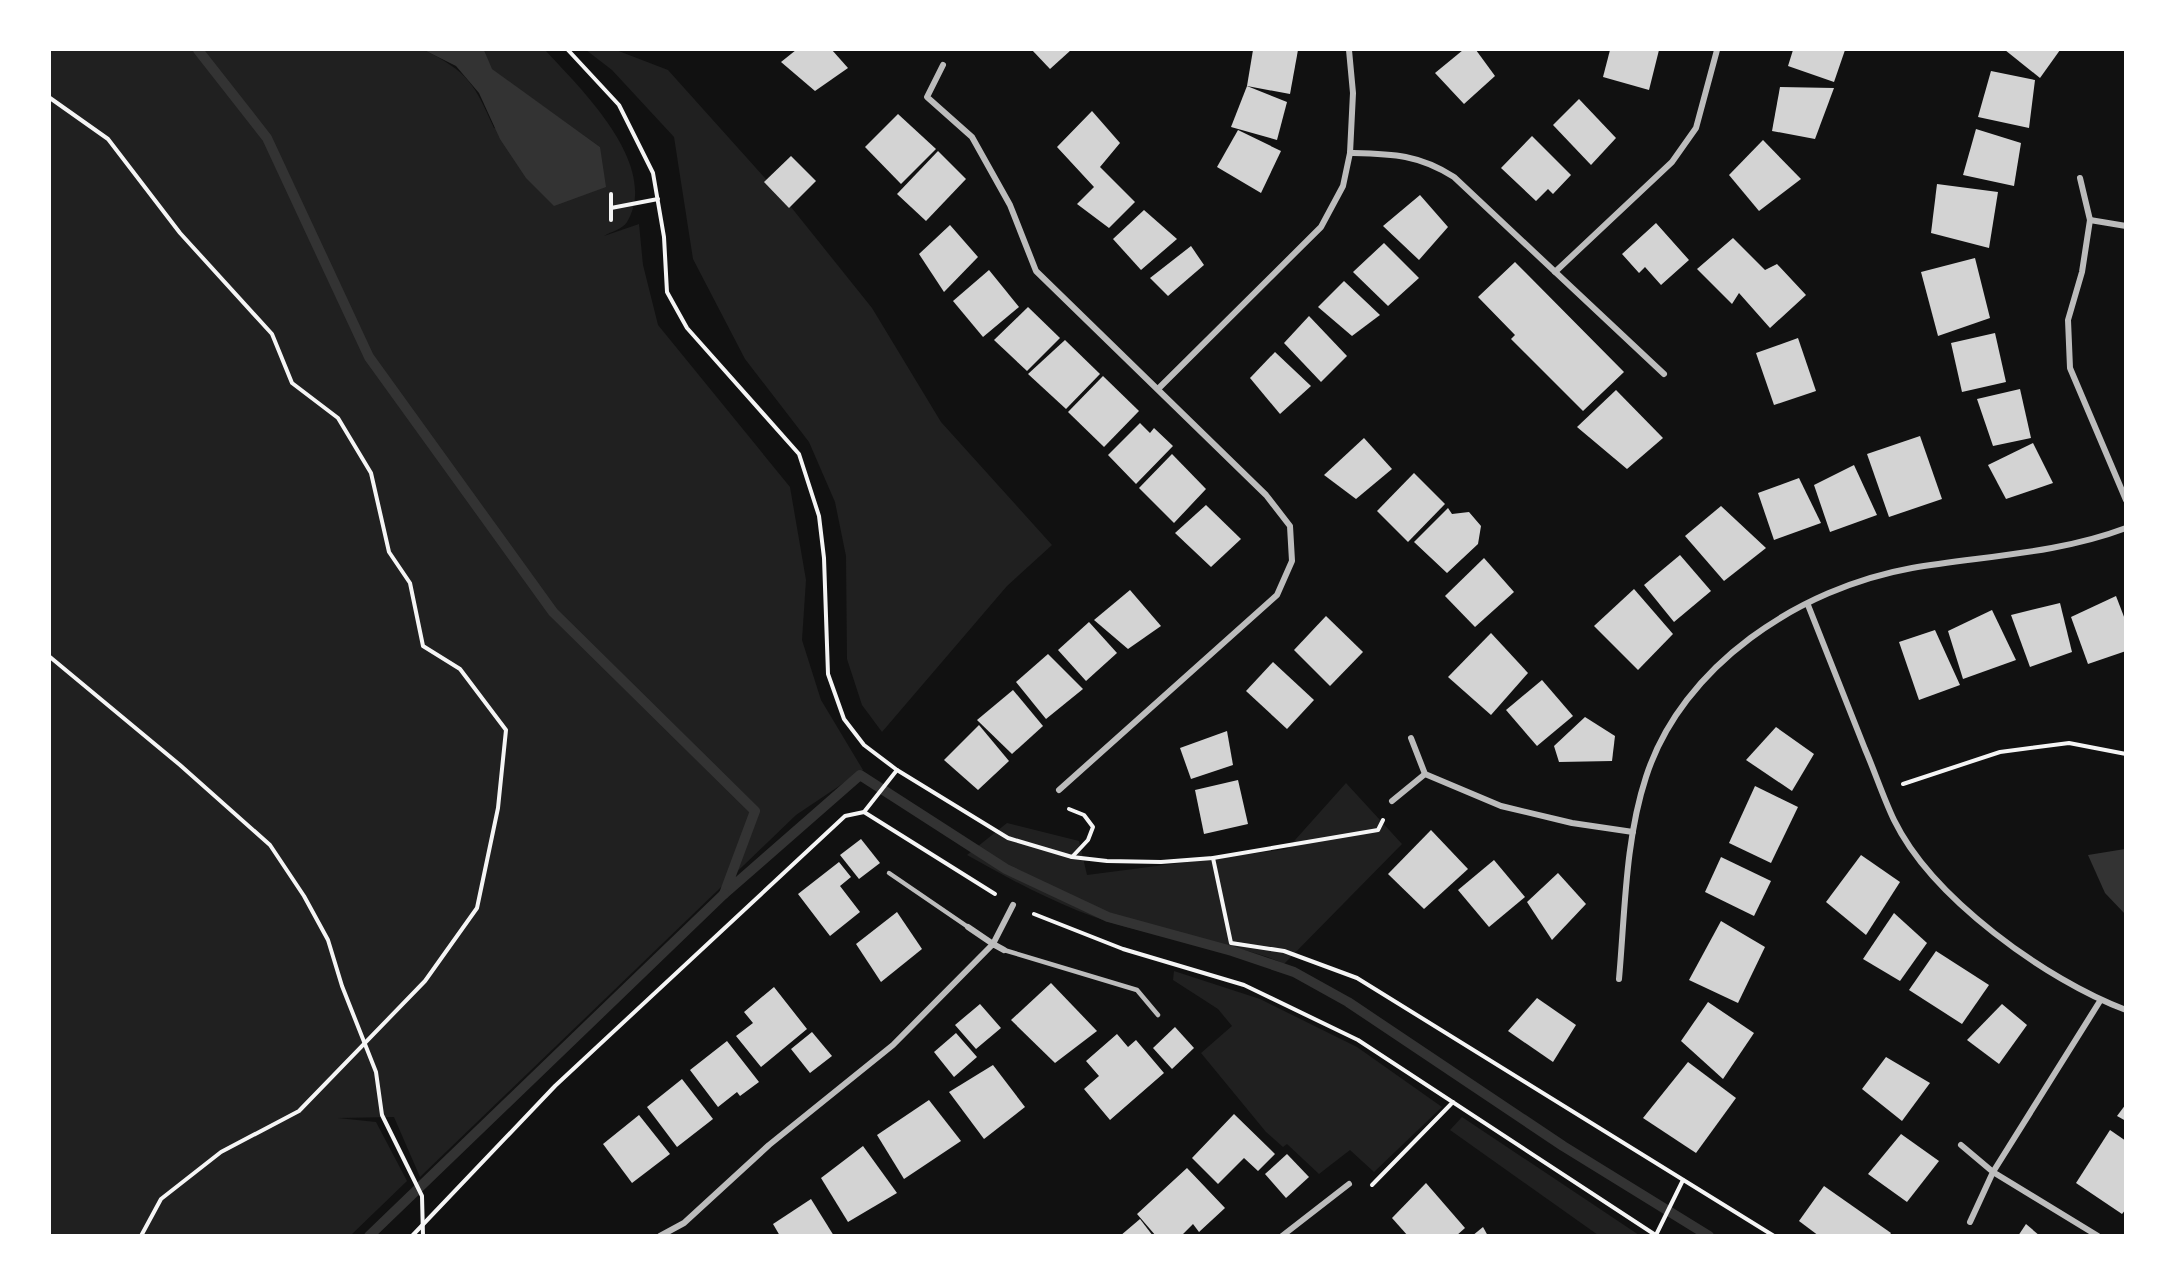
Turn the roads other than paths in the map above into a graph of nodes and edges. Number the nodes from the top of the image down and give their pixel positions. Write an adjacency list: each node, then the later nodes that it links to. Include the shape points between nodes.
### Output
1 (1349, 50): 4 (street, via 1353,93)
2 (1717, 50): 8 (street, via 1696,128 1671,162)
3 (942, 65): 10 (street, via 927,97 972,137 1010,206 1036,271)
4 (1350, 153): 8 (street, via 1409,155 1433,164 1454,177); 10 (street, via 1342,186 1322,227)
5 (2080, 178): 6 (street)
6 (2090, 220): 7 (street); 11 (street, via 2082,272 2068,320 2070,368)
7 (2126, 226)
8 (1555, 272): 9 (street)
9 (1664, 374)
10 (1158, 389): 16 (street, via 1266,495 1290,526 1292,561 1277,595)
11 (2126, 500)
12 (2126, 528): 13 (street, via 2059,547 1912,568 1860,581)
13 (1808, 605): 18 (street, via 1741,644 1707,676 1673,721 1646,776); 25 (street, via 1895,822 1933,877 1983,926)
14 (1411, 738): 15 (street)
15 (1425, 774): 17 (street); 18 (street, via 1502,806 1572,823)
16 (1059, 790)
17 (1392, 801)
18 (1633, 832): 24 (street)
19 (889, 873): 21 (lane)
20 (1013, 905): 22 (street)
21 (968, 927): 22 (street)
22 (993, 944): 23 (street); 33 (street, via 893,1045 769,1145 684,1223)
23 (1004, 950): 27 (lane, via 1137,990)
24 (1619, 979)
25 (2100, 1001): 26 (street); 29 (street)
26 (2126, 1010)
27 (1158, 1015)
28 (1961, 1145): 29 (street)
29 (1993, 1172): 31 (street); 34 (street)
30 (1349, 1184): 32 (street)
31 (1970, 1222)
32 (1286, 1234)
33 (660, 1236)
34 (2098, 1236)

